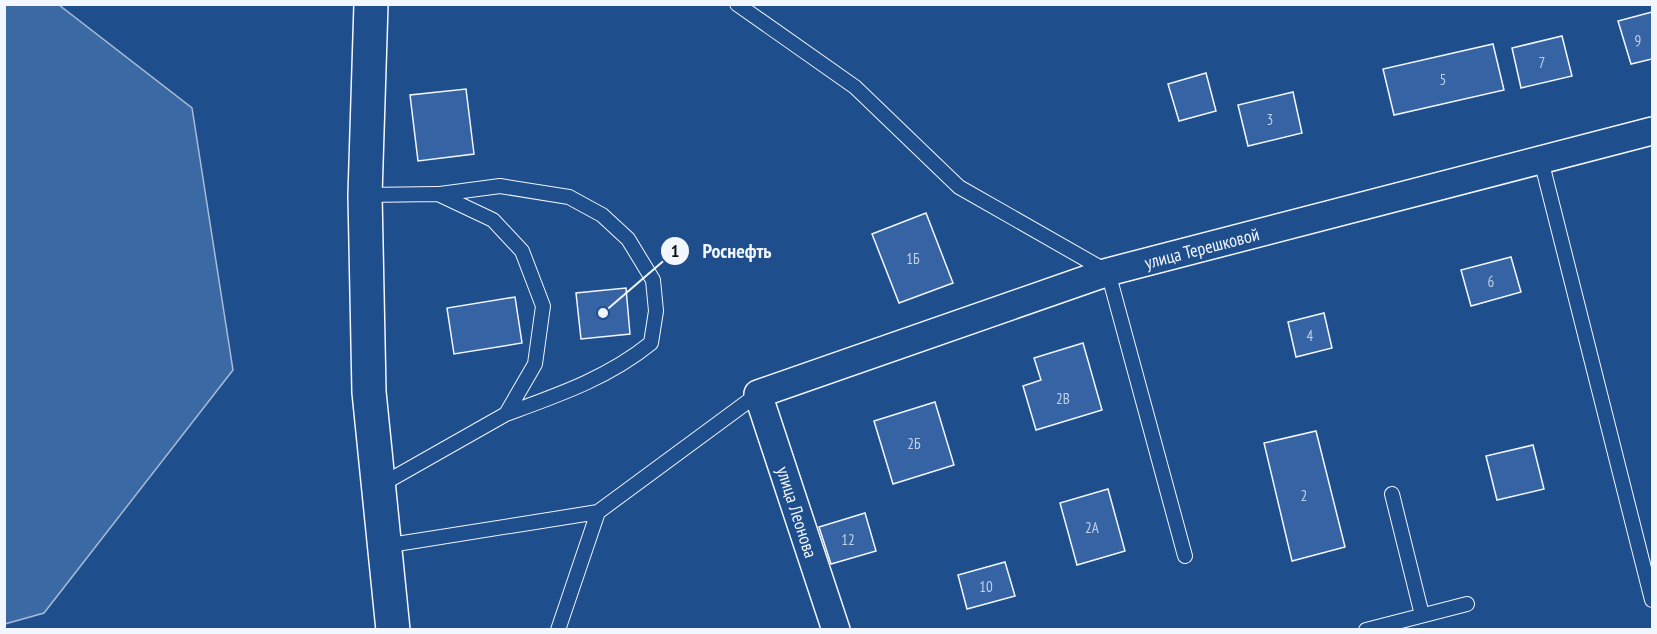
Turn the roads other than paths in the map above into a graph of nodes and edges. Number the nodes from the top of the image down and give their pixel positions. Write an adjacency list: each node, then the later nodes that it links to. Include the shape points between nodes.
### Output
1 (371, 4): 6 (street)
2 (737, 4): 7 (lane, via 855,87 959,187)
3 (1653, 131): 4 (street, улица Терешковой)
4 (1541, 160): 7 (street, улица Терешковой); 15 (lane)
5 (438, 194): 6 (lane); 9 (lane, via 493,220 522,251 543,306 536,364); 9 (lane, via 500,186 569,198 602,215 628,239 653,280 657,311 651,343 627,363 583,385)
6 (365, 195): 10 (street, via 369,392)
7 (1108, 272): 8 (street, улица Терешковой); 14 (lane)
8 (758, 394): 12 (lane); 20 (street, улица Леонова)
9 (506, 414): 10 (lane)
10 (377, 487): 13 (street)
11 (1392, 494): 17 (lane)
12 (598, 512): 13 (lane); 19 (lane)
13 (384, 546): 18 (street)
14 (1185, 556)
15 (1652, 600)
16 (1467, 604): 17 (lane)
17 (1422, 615): 21 (lane)
18 (393, 630)
19 (558, 630)
20 (836, 630)
21 (1366, 630)

